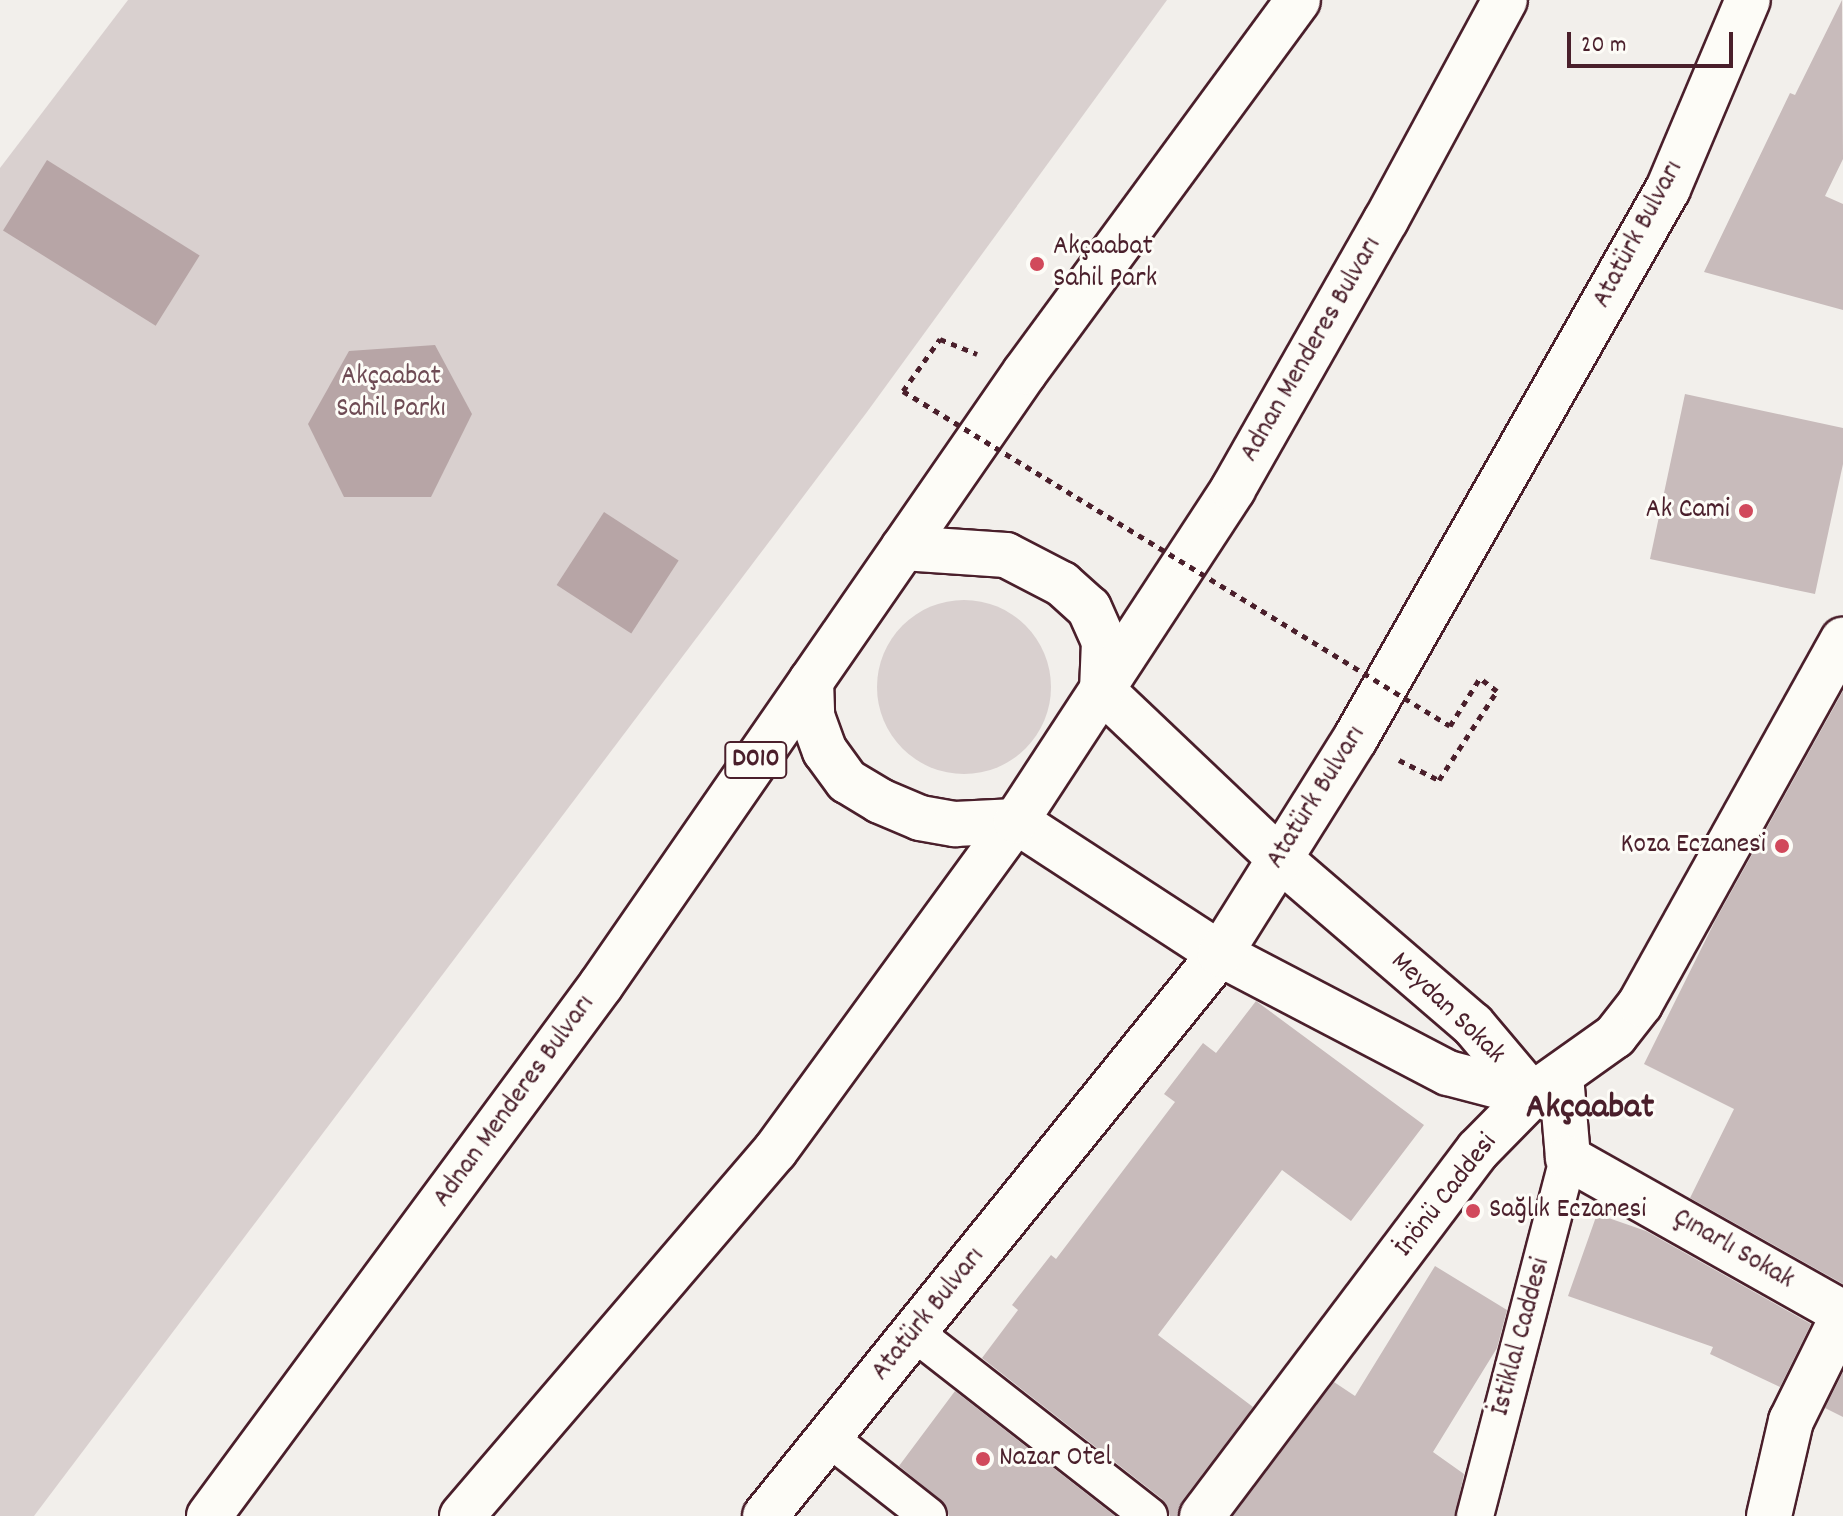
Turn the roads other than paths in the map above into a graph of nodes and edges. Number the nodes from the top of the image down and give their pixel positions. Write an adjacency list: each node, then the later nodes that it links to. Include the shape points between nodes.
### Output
1 (1298, 0): 4 (main road, Adnan Menderes Bulvarı / D010)
2 (1505, 0): 7 (main road, Adnan Menderes Bulvarı, via 1233,489)
3 (1748, 0): 9 (main road, Atatürk Bulvarı, via 1668,189 1355,739)
4 (903, 548): 6 (main road, Adnan Menderes Bulvarı / D010); 7 (main road, via 1006,555 1062,584 1089,608 1104,641)
5 (1843, 640): 11 (main road, İnönü Caddesi, via 1640,1004 1615,1036)
6 (811, 681): 8 (main road, D010, via 812,716 825,751 847,781 920,818 955,824); 16 (main road, Adnan Menderes Bulvarı / D010, via 601,985)
7 (1102, 690): 8 (main road, Adnan Menderes Bulvarı); 9 (main road, Meydan Sokak)
8 (1016, 821): 10 (main road, Meydan Sokak); 17 (main road, Adnan Menderes Bulvarı, via 775,1151)
9 (1280, 859): 10 (main road, Atatürk Bulvarı); 11 (main road, Meydan Sokak)
10 (1220, 954): 11 (main road, Meydan Sokak, via 1448,1073); 14 (main road, Atatürk Bulvarı)
11 (1547, 1085): 12 (main road); 21 (main road, İnönü Caddesi, via 1478,1150)
12 (1568, 1158): 13 (main road, Çınarlı Sokak); 22 (street, İstiklal Caddesi)
13 (1843, 1314): 23 (main road, via 1791,1421)
14 (915, 1333): 15 (main road, Atatürk Bulvarı); 20 (street)
15 (829, 1438): 18 (main road, Atatürk Bulvarı); 19 (street)
16 (209, 1516)
17 (462, 1516)
18 (765, 1516)
19 (928, 1516)
20 (1149, 1516)
21 (1202, 1516)
22 (1475, 1516)
23 (1769, 1516)

